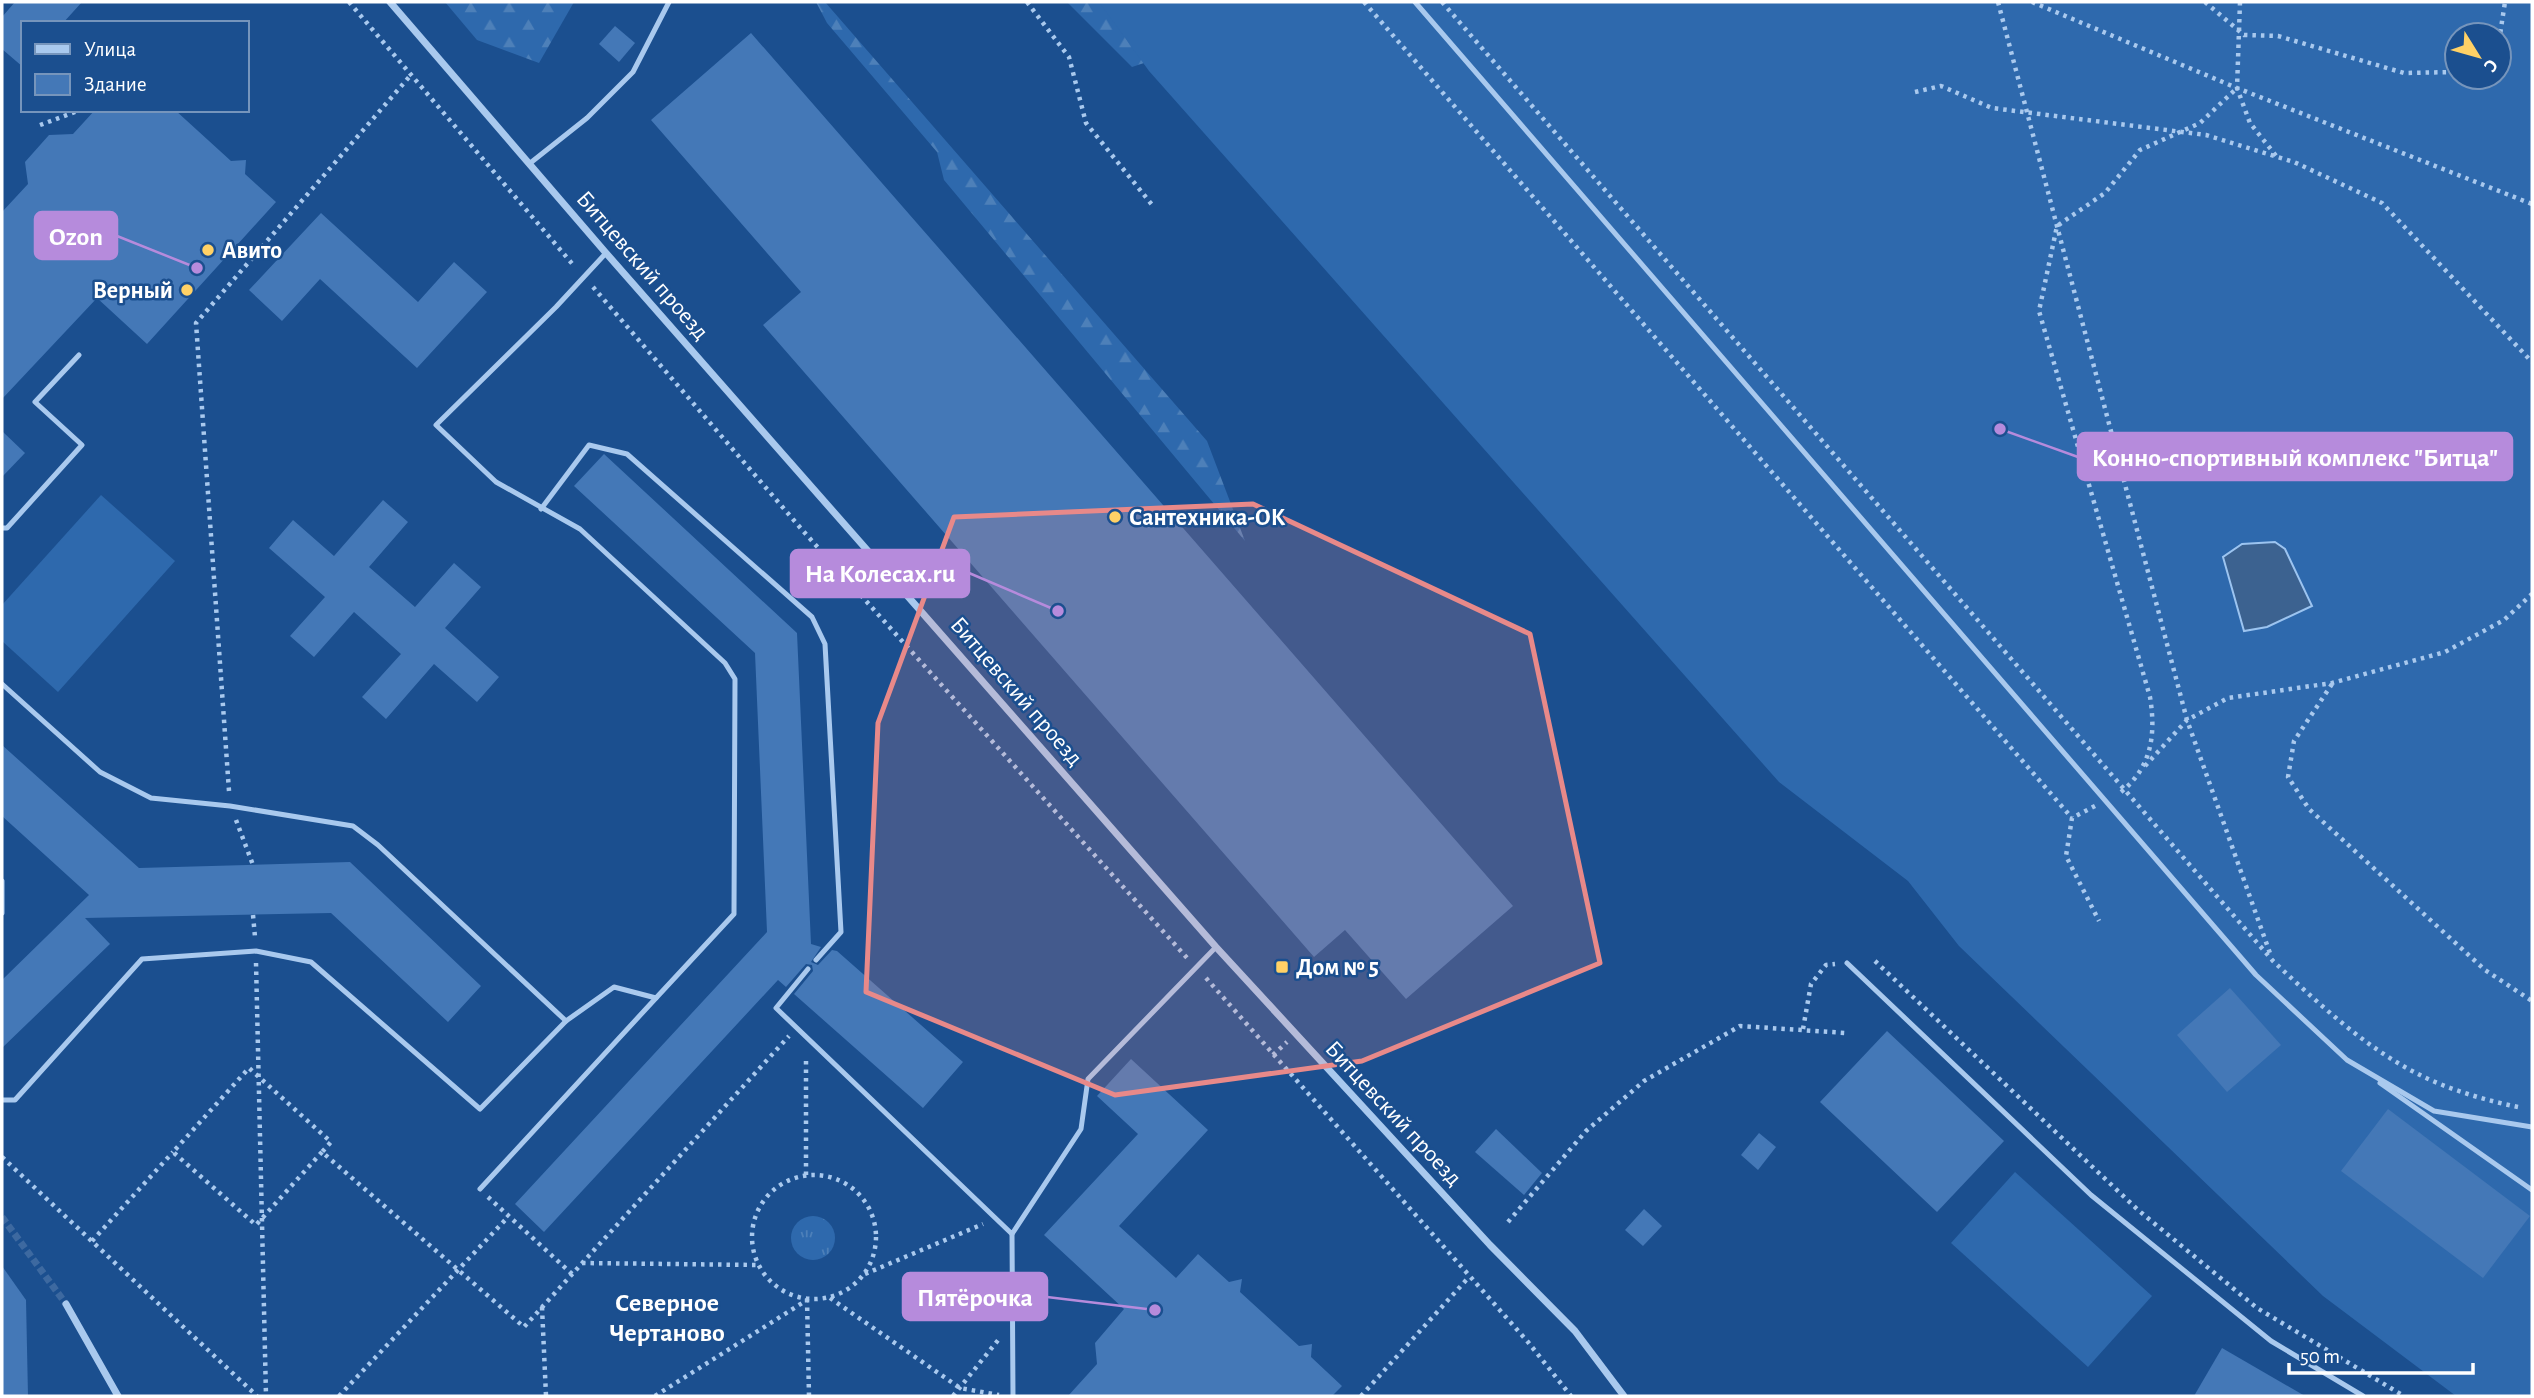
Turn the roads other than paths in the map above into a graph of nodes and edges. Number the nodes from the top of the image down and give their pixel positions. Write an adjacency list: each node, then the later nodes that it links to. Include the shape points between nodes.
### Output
1 (390, 2): 4 (street, Битцевский проезд)
2 (669, 2): 4 (lane, via 633,72 587,118)
3 (1415, 2): 18 (lane, via 2256,975)
4 (530, 164): 5 (street, Битцевский проезд)
5 (606, 253): 7 (lane, via 436,425 496,482); 12 (street, Битцевский проезд)
6 (79, 355): 8 (lane, via 35,402 82,445 7,528)
7 (541, 509): 13 (lane, via 589,445 627,454 812,617 825,644 841,932); 16 (lane, via 580,529 725,663 735,679 734,914)
8 (2, 528)
9 (2, 684): 17 (lane, via 100,772 151,798 353,826)
10 (2, 881): 11 (lane)
11 (2, 913)
12 (1216, 947): 23 (lane, via 1088,1079 1081,1129); 27 (street, Битцевский проезд, via 1575,1331)
13 (816, 960)
14 (1847, 964): 28 (lane, via 2091,1195 2271,1341)
15 (808, 969): 23 (lane, via 776,1008)
16 (656, 998): 17 (lane, via 614,988); 21 (lane)
17 (566, 1021): 19 (lane, via 480,1109 310,962 256,951 142,959 15,1100)
18 (2347, 1060): 20 (lane, via 2434,1111); 22 (lane)
19 (2, 1100)
20 (2532, 1127)
21 (480, 1189)
22 (2532, 1190)
23 (1012, 1234): 26 (lane)
24 (66, 1304): 25 (street)
25 (118, 1396)
26 (1013, 1396)
27 (1624, 1396)
28 (2363, 1396)

